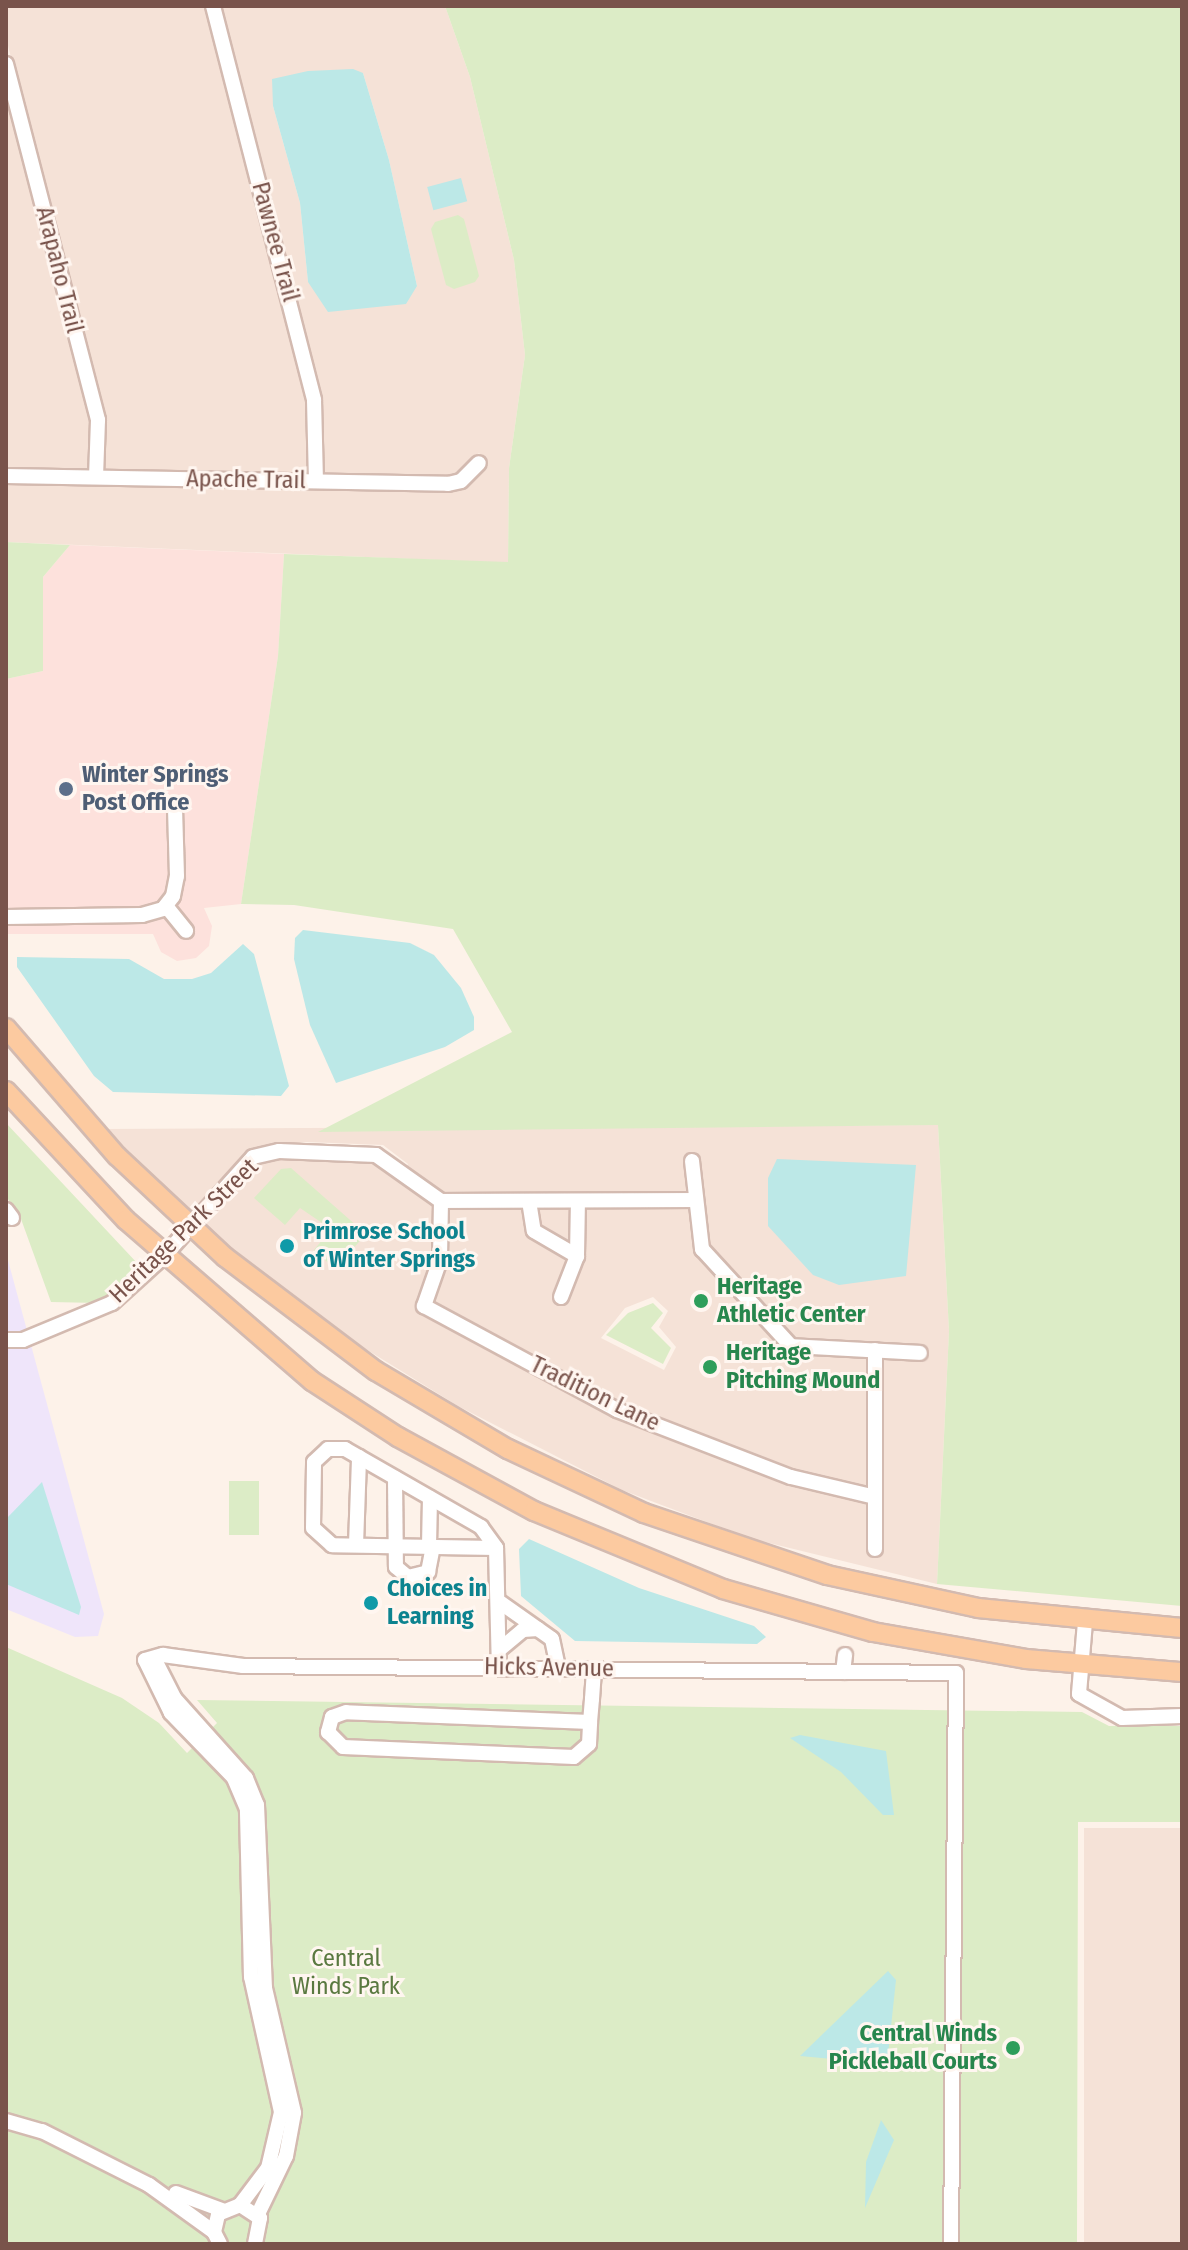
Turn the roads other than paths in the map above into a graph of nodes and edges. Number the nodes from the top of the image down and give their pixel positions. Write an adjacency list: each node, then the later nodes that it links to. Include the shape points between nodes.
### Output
1 (213, 6): 6 (street, Pawnee Trail, via 314,400)
2 (6, 64): 5 (street, Arapaho Trail, via 98,420)
3 (479, 463): 6 (street, Apache Trail, via 461,481 448,484)
4 (6, 476): 5 (street, Apache Trail)
5 (96, 477): 6 (street, Apache Trail)
6 (316, 481)
7 (175, 808): 8 (street, via 177,876)
8 (166, 906): 9 (street, via 142,915); 10 (street)
9 (6, 917)
10 (186, 931)
11 (6, 1028): 18 (main road, via 90,1128)
12 (6, 1091): 19 (main road)
13 (692, 1161): 14 (street)
14 (693, 1200): 17 (street); 23 (street, via 702,1249 791,1346)
15 (441, 1201): 16 (street); 18 (street, Heritage Park Street, via 376,1155 279,1151 253,1157); 27 (street, Tradition Lane, via 440,1260 424,1306 617,1410 791,1477)
16 (529, 1201): 17 (street); 20 (street, via 534,1231)
17 (578, 1201): 20 (street)
18 (190, 1227): 19 (street, Heritage Park Street); 35 (main road, via 273,1296 398,1386 598,1493 736,1547 827,1575 978,1608)
19 (164, 1256): 22 (street, Heritage Park Street, via 112,1303 23,1340); 41 (main road, via 353,1409 441,1463 581,1533 700,1581 820,1618 922,1643)
20 (577, 1256): 21 (street)
21 (561, 1297)
22 (6, 1340)
23 (875, 1350): 24 (street); 27 (street)
24 (920, 1353)
25 (359, 1457): 26 (street); 29 (street); 29 (street, via 345,1449 328,1449 314,1462 317,1536 332,1545)
26 (395, 1478): 28 (street); 30 (street)
27 (875, 1497): 33 (street)
28 (430, 1498): 31 (street); 32 (street, via 481,1527)
29 (356, 1545): 30 (street)
30 (393, 1546): 31 (street); 31 (street, via 396,1567 408,1577 428,1572)
31 (431, 1546): 32 (street)
32 (496, 1548): 34 (street)
33 (875, 1549)
34 (501, 1603): 37 (street); 38 (street)
35 (1085, 1622): 36 (main road); 41 (street)
36 (1182, 1628)
37 (538, 1629): 38 (street, via 523,1630); 43 (street, via 558,1650)
38 (499, 1650): 42 (street)
39 (845, 1655): 45 (street)
40 (150, 1659): 42 (street, Hicks Avenue, via 243,1666); 51 (street, via 166,1706 236,1780 247,1809 251,1977 281,2112 268,2168); 53 (street, via 175,1699 246,1778 257,1805 263,1976 294,2113 286,2156)
41 (1081, 1666): 46 (main road); 47 (street, via 1079,1694 1111,1715)
42 (499, 1668): 43 (street, Hicks Avenue)
43 (558, 1668): 44 (street, Hicks Avenue)
44 (594, 1669): 45 (street, Hicks Avenue); 48 (street)
45 (843, 1672): 56 (street, Hicks Avenue, via 956,1673)
46 (1182, 1672)
47 (1182, 1716)
48 (590, 1722): 48 (street, via 587,1750 574,1757 343,1747 331,1741 328,1732 332,1717 346,1712)
49 (6, 2121): 50 (street, via 42,2131)
50 (149, 2185): 52 (street); 54 (street)
51 (240, 2205): 52 (street); 53 (street)
52 (222, 2210): 54 (street)
53 (258, 2214): 55 (street, via 261,2230)
54 (217, 2238)
55 (255, 2244)
56 (951, 2244)

